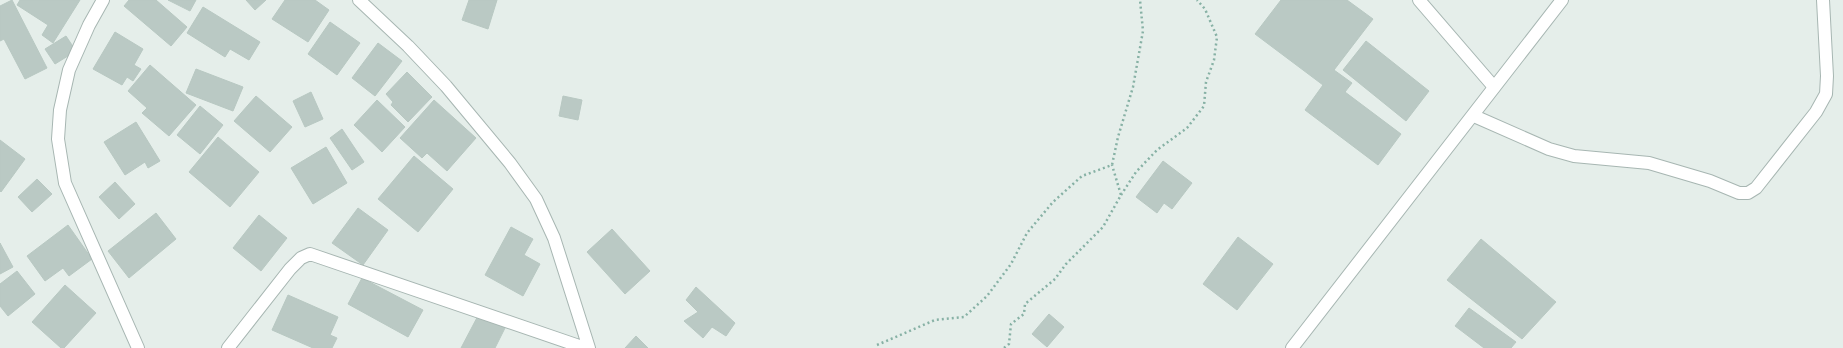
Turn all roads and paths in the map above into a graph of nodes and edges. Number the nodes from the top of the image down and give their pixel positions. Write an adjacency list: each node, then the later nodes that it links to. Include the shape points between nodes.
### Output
1 (103, 0): 13 (street, via 69,70 60,110 58,139 65,184)
2 (359, 0): 16 (street, via 446,86 510,163 536,199 554,238)
3 (1140, 0): 10 (path, via 1143,31 1133,87)
4 (1197, 0): 11 (path, via 1205,8 1216,37 1214,60 1206,82 1204,106 1187,128 1157,150 1136,172)
5 (1419, 0): 8 (street)
6 (1562, 0): 8 (street)
7 (1823, 0): 9 (street, via 1826,94 1816,112 1756,188 1748,193 1739,193 1710,181 1649,163 1574,156 1549,149)
8 (1494, 87): 9 (street)
9 (1474, 116): 18 (street)
10 (1112, 165): 11 (path); 12 (path, via 1082,176 1053,202 1027,233 1011,264 987,296 964,317 935,320)
11 (1121, 195): 17 (path, via 1103,227 1066,264 1055,279 1026,304 1024,314 1012,324 1009,344)
12 (877, 345)
13 (138, 348)
14 (228, 348): 15 (street, via 290,269 301,258 310,254)
15 (585, 348)
16 (589, 348)
17 (1004, 348)
18 (1292, 348)

